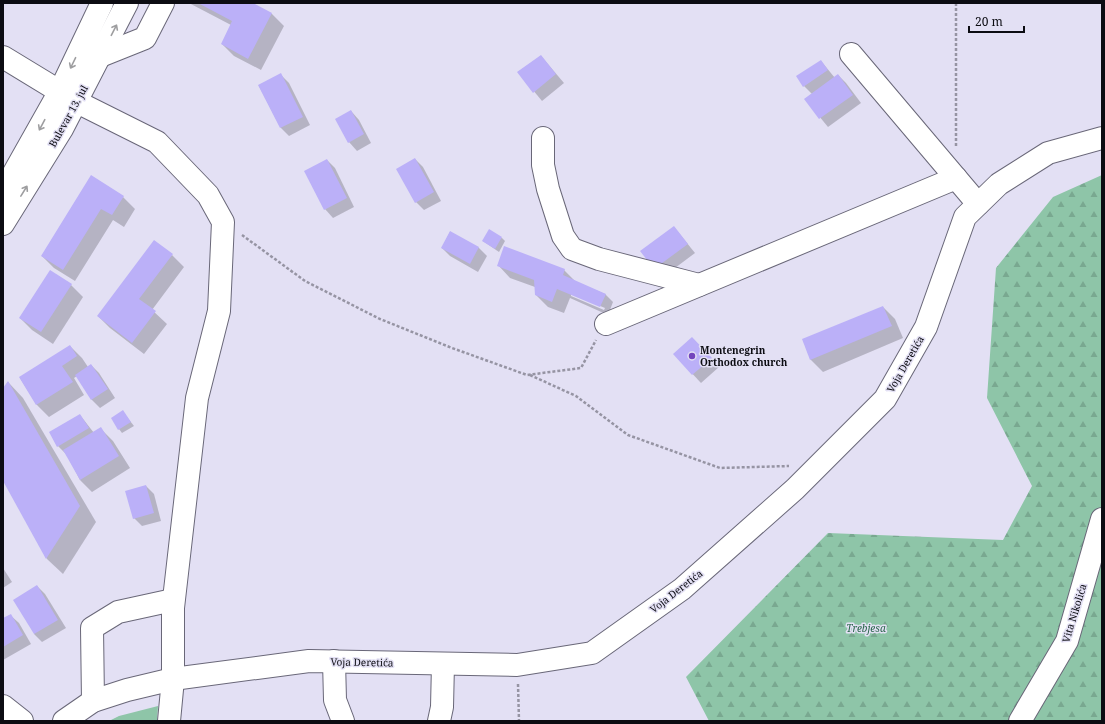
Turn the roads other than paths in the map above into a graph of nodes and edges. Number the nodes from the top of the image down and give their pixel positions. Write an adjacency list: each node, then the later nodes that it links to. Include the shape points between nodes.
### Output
1 (102, 3): 7 (street, Bulevar 13. jul, one-way to 7)
2 (127, 3): 5 (street, Bulevar 13. jul, one-way to 2)
3 (163, 3): 5 (street, via 145,38)
4 (851, 54): 10 (street)
5 (100, 56): 7 (street, Bulevar 13. jul)
6 (3, 57): 7 (street)
7 (68, 96): 11 (street, Bulevar 13. jul, one-way to 11); 13 (street, Bulevar 13. jul, one-way to 7, via 57,138); 17 (street, via 157,142 208,195 222,222 219,311 197,398)
8 (543, 138): 14 (street, via 543,165 548,189 563,236 572,249 599,259)
9 (1102, 138): 12 (street, Voja Deretića, via 1048,154 999,184)
10 (956, 178): 12 (street); 14 (street)
11 (3, 192)
12 (978, 204): 19 (street, Voja Deretića, via 965,217 926,326 885,399 800,484 682,589 592,653 517,665)
13 (3, 224)
14 (699, 285): 15 (street)
15 (606, 324)
16 (1102, 519): 28 (street, Vita Nikolića, via 1067,641)
17 (174, 600): 20 (street); 21 (street, via 118,612 92,628)
18 (334, 662): 19 (street, Voja Deretića); 20 (street, Voja Deretića, via 309,661); 26 (street, via 335,700)
19 (443, 664): 27 (street, via 442,707)
20 (173, 680): 21 (street, Voja Deretića, via 127,690); 25 (street)
21 (93, 701): 24 (street, Voja Deretića)
22 (3, 706): 23 (street)
23 (22, 721)
24 (64, 721)
25 (169, 721)
26 (343, 721)
27 (439, 721)
28 (1020, 721)

